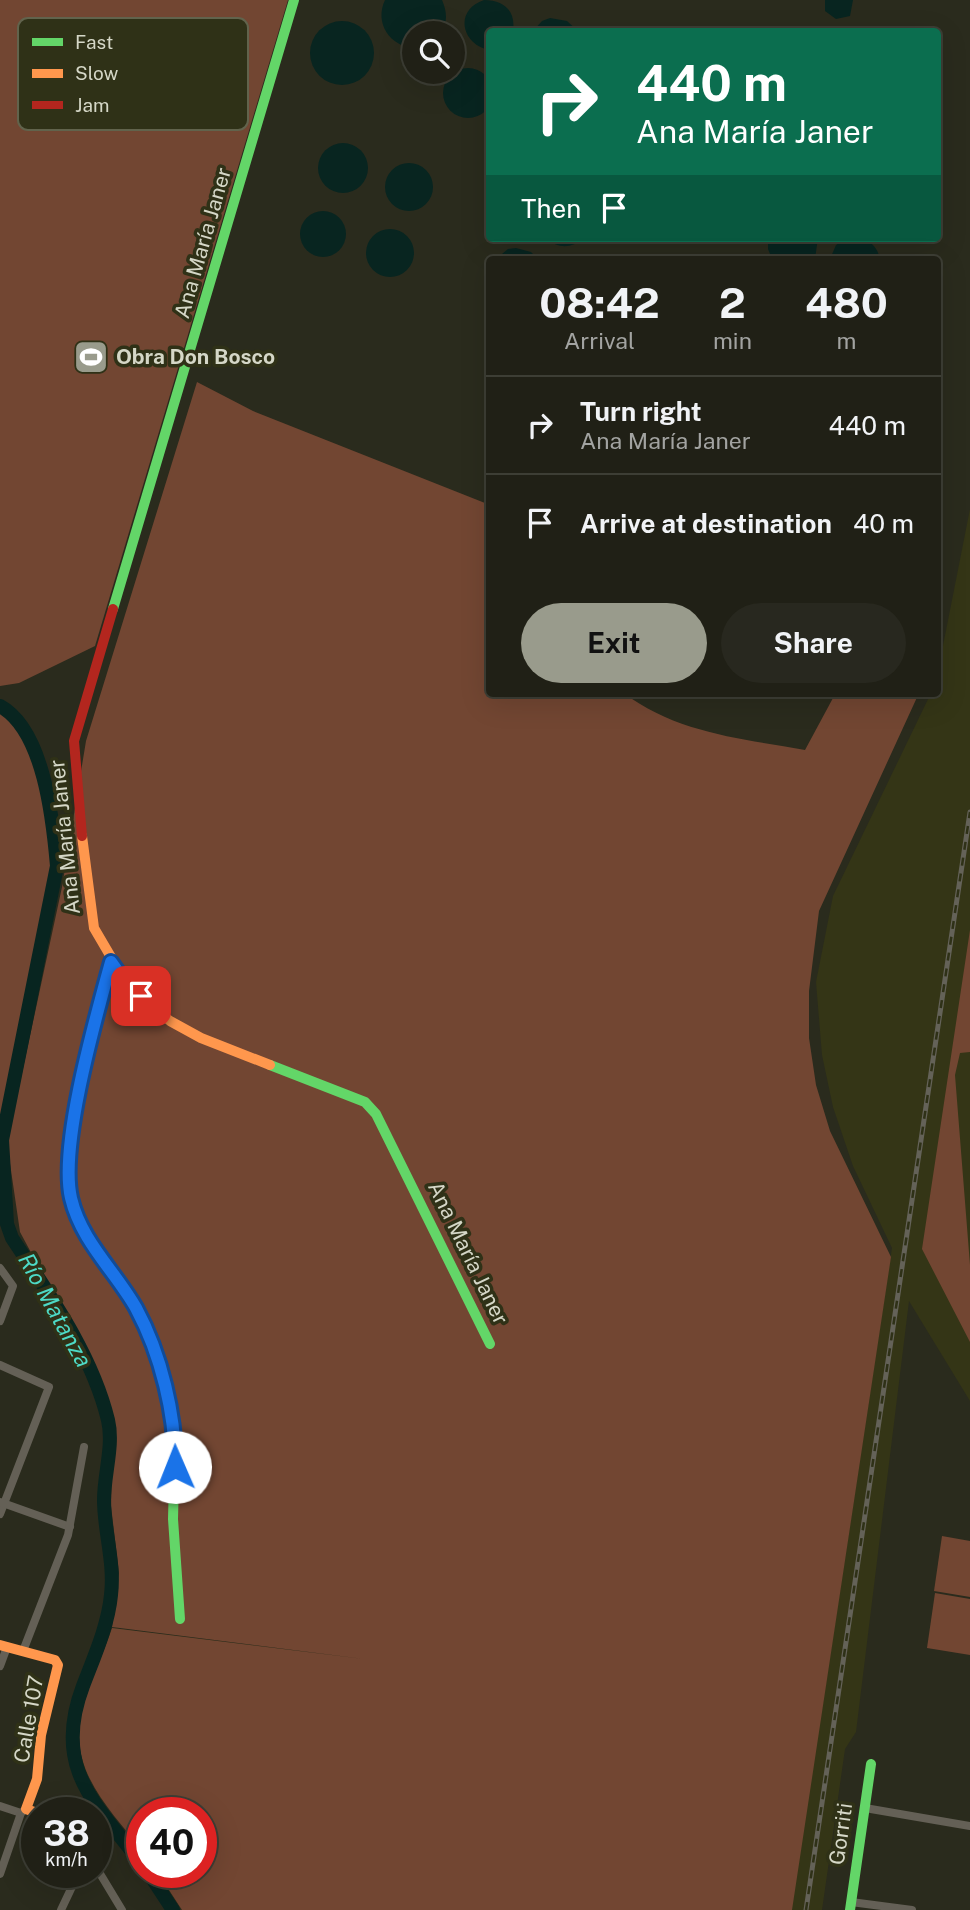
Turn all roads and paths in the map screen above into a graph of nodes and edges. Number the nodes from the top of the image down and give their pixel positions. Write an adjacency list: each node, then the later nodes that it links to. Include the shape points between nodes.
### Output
1 (294, 0): 2 (street, Ana María Janer, via 76,730 77,800 94,928)
2 (111, 962): 5 (street, Ana María Janer, via 128,986 170,1021 201,1038 365,1102 386,1128); 11 (street, via 92,1031 72,1139 71,1197 81,1228 136,1308 171,1404)
3 (0, 1268): 4 (street, via 12,1289)
4 (0, 1321)
5 (490, 1344)
6 (0, 1365): 8 (street, via 49,1387)
7 (84, 1447): 10 (street)
8 (2, 1503): 9 (street); 10 (street)
9 (0, 1514)
10 (70, 1527): 13 (street)
11 (180, 1619)
12 (3, 1646): 13 (street); 14 (street)
13 (23, 1651): 16 (street, Calle 107, via 55,1660 58,1665)
14 (0, 1666)
15 (872, 1764): 18 (street, Gorriti)
16 (32, 1797)
17 (0, 1806): 19 (street)
18 (864, 1808): 20 (street); 25 (street, Gorriti)
19 (21, 1810)
20 (970, 1826)
21 (21, 1828): 22 (street)
22 (0, 1874)
23 (71, 1888): 26 (street)
24 (109, 1888): 27 (street)
25 (851, 1906): 28 (street)
26 (61, 1910)
27 (122, 1910)
28 (912, 1910)

